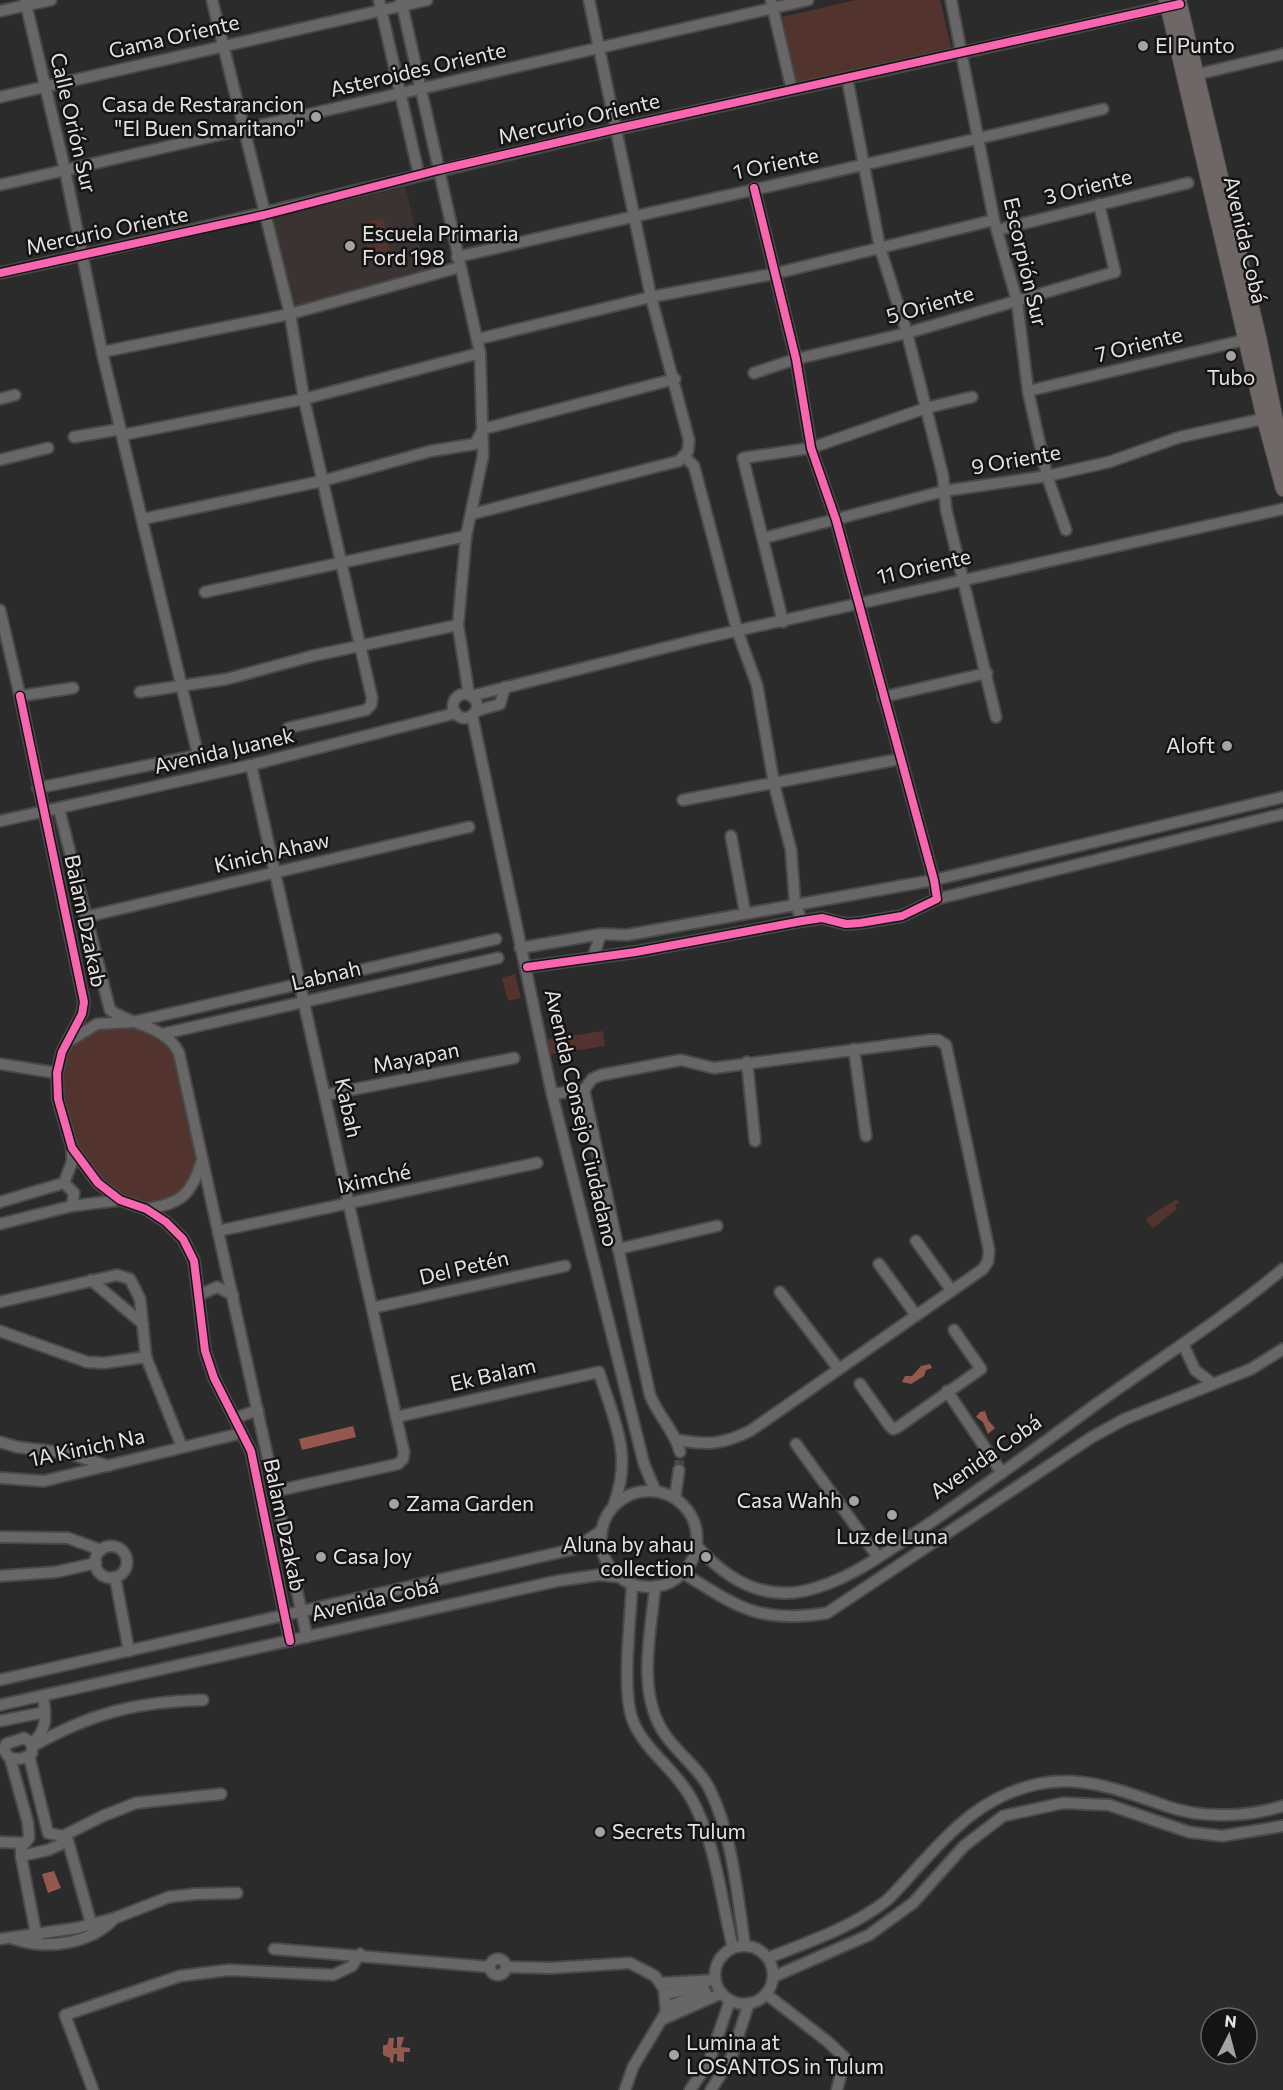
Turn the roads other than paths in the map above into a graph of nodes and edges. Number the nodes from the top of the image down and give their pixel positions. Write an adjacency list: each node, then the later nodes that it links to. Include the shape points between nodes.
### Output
1 (51, 0): 7 (street)
2 (212, 0): 13 (street)
3 (427, 0): 8 (street, Gama Oriente)
4 (589, 0): 14 (street)
5 (808, 0): 10 (street, Asteroides Oriente)
6 (951, 0): 15 (street, Escorpión Sur)
7 (26, 3): 12 (street); 19 (street, Calle Orión Sur)
8 (402, 3): 11 (street, Gama Oriente); 20 (street)
9 (1173, 3): 15 (street, Mercurio Oriente); 17 (main road, Avenida Cobá)
10 (772, 4): 14 (street, Asteroides Oriente); 21 (street)
11 (380, 5): 13 (street, Gama Oriente); 22 (street)
12 (0, 11)
13 (224, 45): 19 (street, Gama Oriente); 25 (street)
14 (600, 48): 20 (street, Asteroides Oriente); 26 (street)
15 (962, 52): 18 (street, Mercurio Oriente); 27 (street, Escorpión Sur)
16 (1283, 54): 17 (street)
17 (1191, 75): 48 (main road, Avenida Cobá)
18 (847, 78): 21 (street, Mercurio Oriente); 28 (street)
19 (45, 87): 23 (street, Gama Oriente); 29 (street, Calle Orión Sur)
20 (422, 90): 22 (street, Asteroides Oriente); 30 (street)
21 (792, 90): 26 (street, Mercurio Oriente)
22 (400, 94): 25 (street, Asteroides Oriente); 31 (street)
23 (0, 97)
24 (1103, 109): 27 (street, 1 Oriente)
25 (243, 128): 29 (street, Asteroides Oriente); 36 (street)
26 (615, 129): 30 (street, Mercurio Oriente); 37 (street)
27 (980, 139): 28 (street, 1 Oriente); 38 (street, Escorpión Sur)
28 (863, 166): 34 (street, 1 Oriente); 39 (street)
29 (65, 170): 33 (street, Asteroides Oriente); 40 (street, Calle Orión Sur)
30 (438, 170): 31 (street, Mercurio Oriente); 41 (street)
31 (419, 175): 36 (street, Mercurio Oriente)
32 (1188, 183): 35 (street, 3 Oriente)
33 (0, 185)
34 (754, 188): 37 (street, 1 Oriente); 43 (street)
35 (1099, 204): 38 (street, 3 Oriente); 45 (street, 5 Oriente, via 1115,272)
36 (264, 215): 40 (street, Mercurio Oriente); 46 (street)
37 (636, 216): 41 (street, 1 Oriente); 44 (street)
38 (996, 225): 39 (street, 3 Oriente); 45 (street, Escorpión Sur)
39 (880, 248): 43 (street, 3 Oriente); 47 (street)
40 (82, 255): 42 (street, Mercurio Oriente); 50 (street, Calle Orión Sur)
41 (458, 262): 46 (street, 1 Oriente); 49 (street)
42 (0, 273)
43 (774, 274): 44 (street, 3 Oriente); 52 (street)
44 (651, 297): 49 (street, 3 Oriente); 54 (street)
45 (1017, 301): 47 (street, 5 Oriente); 55 (street, Escorpión Sur)
46 (290, 314): 50 (street, 1 Oriente); 59 (street)
47 (907, 333): 52 (street, 5 Oriente); 60 (street)
48 (1253, 338): 55 (street, 7 Oriente); 61 (main road, Avenida Cobá)
49 (478, 339): 51 (street)
50 (102, 352): 63 (street, Calle Orión Sur)
51 (480, 353): 59 (street); 62 (street)
52 (796, 359): 53 (street, 5 Oriente); 66 (street)
53 (754, 373)
54 (675, 379): 62 (street); 68 (street, via 689,440)
55 (1028, 391): 70 (street, Escorpión Sur)
56 (15, 395): 58 (street)
57 (972, 397): 60 (street)
58 (0, 399)
59 (304, 399): 63 (street); 71 (street)
60 (926, 408): 66 (street); 73 (street)
61 (1269, 418): 67 (main road, Avenida Cobá); 70 (street, 9 Oriente, via 1180,437 1108,462); 72 (main road, Avenida Cobá)
62 (483, 429): 71 (street, via 475,444 430,451); 75 (street, via 483,456)
63 (122, 432): 64 (street); 76 (street, Calle Orión Sur)
64 (74, 437)
65 (48, 448): 69 (street)
66 (811, 448): 77 (street); 80 (street, via 743,458)
67 (1283, 455)
68 (685, 457): 75 (street); 88 (street, via 694,466)
69 (0, 460)
70 (1047, 476): 73 (street, 9 Oriente); 78 (street, Escorpión Sur)
71 (322, 481): 76 (street); 81 (street)
72 (1283, 489)
73 (944, 491): 77 (street, 9 Oriente); 82 (street)
74 (1283, 509): 82 (street, 11 Oriente)
75 (472, 514): 79 (street)
76 (143, 519): 91 (street, Calle Orión Sur)
77 (836, 520): 80 (street, 9 Oriente); 84 (street)
78 (1066, 530)
79 (466, 536): 81 (street); 87 (street)
80 (764, 538): 86 (street)
81 (341, 564): 83 (street); 89 (street)
82 (963, 578): 84 (street, 11 Oriente); 90 (street)
83 (205, 592)
84 (858, 603): 86 (street, 11 Oriente); 97 (street)
85 (0, 610): 96 (street, Balam Dzakab)
86 (783, 621): 88 (street, 11 Oriente)
87 (458, 625): 89 (street); 95 (street)
88 (737, 630): 92 (street, 11 Oriente); 104 (street, via 757,685)
89 (360, 645): 91 (street, via 227,679); 101 (street, via 372,698 369,709)
90 (987, 674): 97 (street); 100 (street)
91 (183, 684): 94 (street); 105 (street, Calle Orión Sur, via 198,755)
92 (505, 687): 95 (street, 11 Oriente); 99 (street, via 500,704)
93 (73, 688): 96 (street)
94 (140, 692)
95 (470, 695): 98 (street, via 455,699); 99 (street, via 476,703)
96 (20, 696): 105 (street, Balam Dzakab)
97 (883, 697): 102 (street)
98 (456, 713): 99 (street, via 463,717); 103 (street, Avenida Juanek)
99 (474, 713): 130 (street, Avenida Consejo Ciudadano)
100 (996, 717)
101 (288, 728)
102 (900, 759): 104 (street); 117 (street)
103 (251, 765): 108 (street, Avenida Juanek); 116 (street, Kabah)
104 (774, 784): 107 (street); 120 (street, via 791,850)
105 (38, 788): 109 (street, Balam Dzakab)
106 (1283, 797): 114 (street)
107 (682, 800)
108 (59, 809): 109 (street, Avenida Juanek); 122 (street)
109 (43, 813): 111 (street, Avenida Juanek); 139 (street, Balam Dzakab, via 84,1002)
110 (1283, 814): 115 (street)
111 (0, 821)
112 (469, 827): 116 (street, Kinich Ahaw)
113 (731, 836): 121 (street)
114 (1063, 849): 115 (street); 117 (street)
115 (1068, 866): 119 (street)
116 (276, 872): 122 (street, Kinich Ahaw); 135 (street, Kabah)
117 (934, 880): 118 (street); 119 (street)
118 (826, 899): 120 (street); 123 (street)
119 (937, 899): 123 (street, via 902,916 846,924)
120 (795, 903): 121 (street); 125 (street)
121 (745, 912): 124 (street)
122 (85, 917): 137 (street, via 110,1010)
123 (822, 918): 125 (street)
124 (698, 920): 127 (street); 129 (street)
125 (802, 921): 129 (street)
126 (601, 934): 127 (street); 130 (street); 132 (street)
127 (627, 935): 131 (street)
128 (496, 939): 135 (street)
129 (700, 940): 131 (street)
130 (520, 948): 134 (street, Avenida Consejo Ciudadano)
131 (636, 952): 132 (street)
132 (593, 957): 134 (street)
133 (498, 958): 136 (street, Labnah)
134 (527, 967): 146 (street, Avenida Consejo Ciudadano)
135 (300, 981): 136 (street, Kabah); 137 (street)
136 (304, 1001): 138 (street, Labnah); 147 (street, Kabah)
137 (133, 1022): 138 (street); 139 (street, via 98,1024)
138 (162, 1034): 151 (street, via 174,1042 179,1053)
139 (68, 1041): 144 (street, Balam Dzakab)
140 (854, 1049): 142 (street); 148 (street); 168 (street, via 932,1040 946,1045 989,1250 983,1269)
141 (514, 1058): 147 (street, Mayapan)
142 (747, 1062): 145 (street, via 714,1068 681,1060 601,1075); 149 (street)
143 (0, 1064): 144 (street)
144 (57, 1073): 150 (street, Balam Dzakab, via 58,1099)
145 (584, 1090): 146 (street); 163 (street)
146 (552, 1094): 198 (street, Avenida Consejo Ciudadano, via 644,1464)
147 (325, 1095): 156 (street, Kabah)
148 (866, 1136)
149 (755, 1141)
150 (72, 1148): 153 (street, via 72,1162); 154 (street, Balam Dzakab, via 98,1182)
151 (201, 1162): 158 (street, via 197,1176 180,1200); 161 (street)
152 (537, 1163): 156 (street, Iximché)
153 (64, 1183): 155 (street); 157 (street, via 74,1193)
154 (120, 1200): 157 (street); 158 (street, Balam Dzakab)
155 (0, 1202)
156 (350, 1205): 161 (street, Iximché); 173 (street, Kabah)
157 (72, 1206): 159 (street)
158 (146, 1209): 170 (street, Balam Dzakab, via 183,1239 194,1262)
159 (0, 1224)
160 (717, 1226): 163 (street)
161 (218, 1232): 171 (street)
162 (916, 1241): 168 (street)
163 (618, 1250): 189 (street, via 650,1395)
164 (879, 1264): 174 (street)
165 (565, 1266): 173 (street, Del Petén)
166 (1283, 1269): 178 (street, Avenida Cobá)
167 (91, 1280): 172 (street, 1A Kinich Na); 175 (street); 175 (street, 1A Kinich Na, via 117,1275 130,1279 140,1299)
168 (952, 1291): 174 (street)
169 (780, 1292): 181 (street)
170 (199, 1295): 171 (street, via 217,1287); 187 (street, Balam Dzakab, via 205,1351)
171 (233, 1295): 185 (street)
172 (0, 1302)
173 (372, 1308): 186 (street, Kabah)
174 (916, 1315): 181 (street)
175 (143, 1324): 180 (street, 1A Kinich Na)
176 (954, 1330): 184 (street, via 981,1369)
177 (0, 1331): 180 (street, via 87,1362 104,1364)
178 (1183, 1344): 183 (street, via 1195,1370); 196 (street, Avenida Cobá)
179 (1283, 1349): 183 (street, Avenida Cobá, via 1251,1369)
180 (146, 1357): 192 (street, 1A Kinich Na)
181 (838, 1368): 189 (street, via 750,1431 728,1442)
182 (860, 1384): 184 (street, via 893,1429)
183 (1213, 1384): 208 (street, Avenida Cobá, via 1125,1419 1092,1437 827,1613 770,1616 741,1609)
184 (946, 1391): 196 (street)
185 (258, 1410): 187 (street); 199 (street)
186 (396, 1417): 199 (street, Kabah, via 403,1459 398,1464); 201 (street, Ek Balam, via 599,1372 624,1455 622,1485)
187 (235, 1418): 188 (street, Balam Dzakab)
188 (242, 1433): 192 (street, 1A Kinich Na); 215 (street, Balam Dzakab, via 250,1451)
189 (677, 1440): 193 (street)
190 (0, 1442): 194 (street, via 67,1453)
191 (796, 1444): 206 (street)
192 (182, 1447): 194 (street, 1A Kinich Na)
193 (680, 1452)
194 (108, 1466): 197 (street, 1A Kinich Na, via 44,1481)
195 (679, 1470): 200 (street)
196 (1002, 1473): 206 (street, Avenida Cobá)
197 (0, 1478)
198 (655, 1490): 200 (street); 201 (street, via 633,1493)
199 (276, 1491): 214 (street)
200 (675, 1498): 204 (street, via 691,1514 698,1535)
201 (614, 1504): 202 (street)
202 (601, 1531): 211 (street, via 604,1557); 214 (street, Avenida Cobá, via 574,1549)
203 (0, 1537): 205 (street, via 68,1538)
204 (697, 1546): 206 (street, Avenida Cobá, via 730,1576 751,1588 776,1593 835,1583); 208 (street)
205 (101, 1550): 207 (street); 210 (street, via 114,1546 126,1557 125,1569)
206 (878, 1557)
207 (96, 1563): 209 (street, via 56,1572); 210 (street, via 104,1575)
208 (683, 1573): 213 (street)
209 (0, 1576)
210 (115, 1577): 218 (street)
211 (620, 1577): 212 (street); 216 (street, Avenida Cobá, via 574,1577)
212 (632, 1584): 213 (street); 242 (street, via 628,1675 633,1720 644,1739 682,1781 693,1801 709,1844)
213 (655, 1587): 241 (street, via 648,1672 651,1703 662,1731 711,1791 731,1858)
214 (302, 1611): 215 (street, Avenida Cobá); 216 (street)
215 (284, 1615): 217 (street, Balam Dzakab); 218 (street, Avenida Cobá)
216 (307, 1637): 217 (street, Avenida Cobá)
217 (290, 1641): 220 (street, Avenida Cobá)
218 (129, 1651): 219 (street, Avenida Cobá)
219 (0, 1680)
220 (43, 1696): 222 (street, Avenida Cobá); 224 (street)
221 (203, 1700): 227 (street, via 135,1705 111,1711)
222 (16, 1701): 223 (street, Avenida Cobá); 225 (street)
223 (1, 1705): 226 (street)
224 (45, 1712): 225 (street); 227 (street, via 43,1732)
225 (20, 1718): 226 (street); 227 (street)
226 (3, 1720): 228 (street)
227 (29, 1746): 228 (street); 228 (street); 232 (street)
228 (5, 1749): 234 (street, via 28,1823)
229 (221, 1794): 233 (street, via 136,1803 103,1816)
230 (1283, 1806): 245 (street, via 1265,1812 1216,1815 1168,1807 1113,1787 1078,1782 1039,1784 973,1811 889,1898 868,1914 824,1937)
231 (1283, 1826): 246 (street, via 1222,1836 1189,1832 1109,1805 1063,1803 1003,1816 964,1846 913,1903 868,1935)
232 (48, 1833): 233 (street); 234 (street)
233 (66, 1839): 236 (street, via 48,1850); 238 (street)
234 (26, 1840): 235 (street); 236 (street)
235 (0, 1842)
236 (21, 1856): 240 (street)
237 (237, 1893): 238 (street, via 169,1897)
238 (92, 1929): 240 (street)
239 (6, 1939): 240 (street)
240 (37, 1940)
241 (745, 1946): 242 (street); 245 (street)
242 (733, 1948): 248 (street, via 718,1961)
243 (274, 1949): 244 (street)
244 (360, 1954): 247 (street, via 490,1967 493,1974 499,1975 506,1967 630,1963 655,1976); 253 (street, via 352,1966 333,1975 229,1970 180,1976 65,2015)
245 (768, 1958): 246 (street)
246 (773, 1977): 249 (street)
247 (663, 1989): 248 (street); 251 (street)
248 (720, 1989): 250 (street); 251 (street); 252 (street); 255 (street, via 709,2062)
249 (766, 1994): 250 (street); 257 (street, via 845,2058)
250 (749, 2003): 256 (street, via 731,2058)
251 (666, 2007): 252 (street)
252 (663, 2019): 254 (street, via 633,2067)
253 (93, 2090)
254 (625, 2090)
255 (690, 2090)
256 (711, 2090)
257 (837, 2090)

